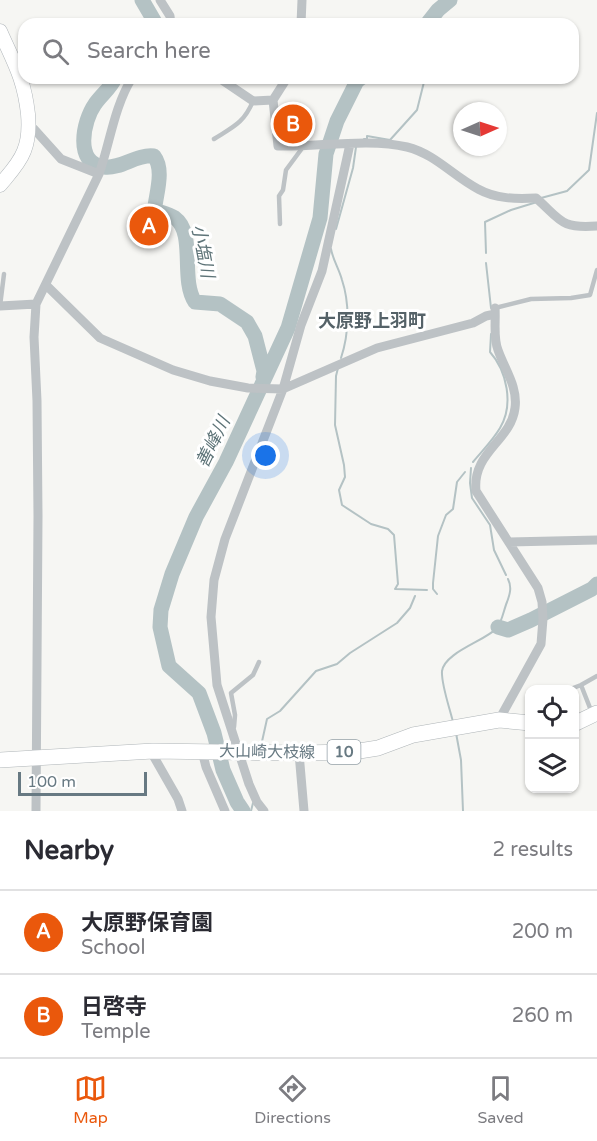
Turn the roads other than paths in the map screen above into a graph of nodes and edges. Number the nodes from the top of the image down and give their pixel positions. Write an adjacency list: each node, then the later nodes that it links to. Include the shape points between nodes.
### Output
1 (160, 0): 3 (street)
2 (303, 0): 4 (street)
3 (170, 18)
4 (302, 18)
5 (0, 31): 6 (main road)
6 (18, 67)
7 (24, 84): 13 (main road)
8 (129, 84): 17 (street, via 116,113)
9 (228, 84): 12 (street)
10 (282, 84): 11 (street)
11 (273, 100): 12 (street); 16 (street, via 278,146)
12 (253, 101): 14 (lane, via 237,126)
13 (29, 128): 17 (street, via 62,159); 18 (main road, via 17,165)
14 (214, 139)
15 (347, 145): 16 (street); 20 (street, via 408,147 435,158 479,190 503,198 540,201 571,227); 29 (street, via 322,270)
16 (303, 147): 19 (lane, via 286,170 284,190 279,196)
17 (101, 169): 23 (street)
18 (0, 185)
19 (280, 224)
20 (597, 226)
21 (597, 270): 24 (lane)
22 (4, 274): 27 (lane)
23 (47, 286): 26 (street); 29 (street, via 100,338 173,370 210,381)
24 (590, 295): 25 (lane); 28 (lane, via 531,299)
25 (596, 298)
26 (36, 304): 27 (street); 43 (street)
27 (0, 306)
28 (495, 311): 29 (street, via 473,324 378,348); 31 (street, via 498,351 510,377 515,407 512,421 478,468 475,480 476,491)
29 (280, 389): 39 (street, via 214,580 211,618 217,685)
30 (597, 540): 31 (street)
31 (509, 542): 36 (street, via 538,588 543,619 541,644)
32 (259, 662): 39 (lane, via 253,675 231,693)
33 (597, 676): 34 (lane)
34 (581, 685): 35 (lane)
35 (595, 714): 37 (main road)
36 (499, 720): 38 (main road, 大山崎大枝線 / 10); 42 (main road, 大山崎大枝線 / 10, via 413,735 378,748)
37 (579, 721)
38 (525, 723)
39 (234, 748): 41 (main road, 大山崎大枝線 / 10); 42 (main road, 大山崎大枝線 / 10); 48 (street)
40 (153, 751): 41 (main road, 大山崎大枝線 / 10); 43 (main road, 大山崎大枝線 / 10); 46 (street)
41 (203, 752): 47 (street)
42 (299, 753): 49 (street)
43 (36, 757): 44 (main road, 大山崎大枝線 / 10); 45 (street)
44 (0, 760)
45 (36, 811)
46 (182, 811)
47 (225, 811)
48 (264, 811)
49 (304, 811)

